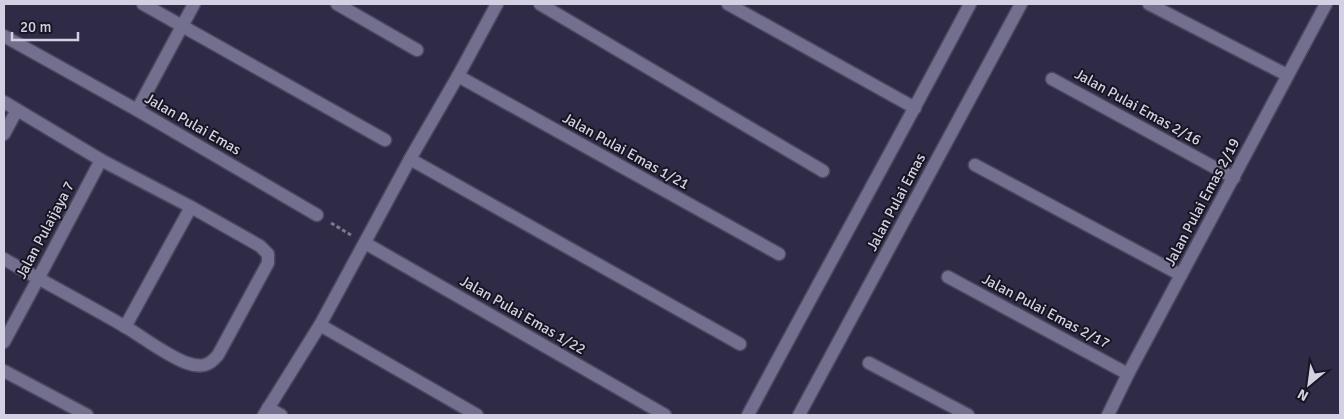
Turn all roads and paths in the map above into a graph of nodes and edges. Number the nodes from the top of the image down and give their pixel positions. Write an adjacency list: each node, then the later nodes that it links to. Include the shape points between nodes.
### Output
1 (143, 4): 11 (street)
2 (194, 4): 11 (street)
3 (338, 4): 13 (street)
4 (497, 4): 15 (street)
5 (540, 4): 26 (street)
6 (728, 4): 18 (street)
7 (970, 4): 18 (street, Jalan Pulai Emas)
8 (1021, 4): 49 (street, Jalan Pulai Emas)
9 (1149, 4): 14 (street)
10 (1326, 4): 14 (street, Jalan Pulai Emas 2/19)
11 (182, 26): 20 (street); 22 (street)
12 (4, 36): 20 (street, Jalan Pulai Emas)
13 (417, 50)
14 (1287, 75): 27 (street, Jalan Pulai Emas 2/19)
15 (458, 76): 23 (street); 31 (street, Jalan Pulai Emas 1/21)
16 (1052, 79): 27 (street, Jalan Pulai Emas 2/16)
17 (4, 102): 19 (street)
18 (915, 108): 48 (street, Jalan Pulai Emas)
19 (17, 110): 21 (street); 24 (street)
20 (137, 110): 29 (street, Jalan Pulai Emas)
21 (4, 134)
22 (385, 140)
23 (410, 159): 30 (street); 39 (street)
24 (101, 160): 28 (street); 35 (street, Jalan Pulaijaya 7)
25 (975, 165): 33 (street)
26 (823, 171)
27 (1234, 178): 33 (street, Jalan Pulai Emas 2/19)
28 (191, 207): 37 (street); 37 (street, via 260,246 268,254 264,273 211,363 188,363)
29 (317, 216): 30 (path)
30 (365, 243): 36 (street); 47 (street, Jalan Pulai Emas 1/22)
31 (779, 254)
32 (4, 259): 35 (street)
33 (1182, 275): 42 (street, Jalan Pulai Emas 2/19)
34 (948, 277): 42 (street, Jalan Pulai Emas 2/17)
35 (38, 279): 37 (street); 38 (street, Jalan Pulaijaya 7)
36 (320, 325): 43 (street); 46 (street)
37 (125, 327)
38 (4, 342)
39 (740, 344)
40 (869, 363): 50 (street)
41 (4, 371): 44 (street)
42 (1128, 374): 51 (street, Jalan Pulai Emas 2/19)
43 (266, 412): 45 (street)
44 (86, 415)
45 (281, 415)
46 (476, 415)
47 (665, 415)
48 (748, 415)
49 (799, 415)
50 (968, 415)
51 (1108, 415)

